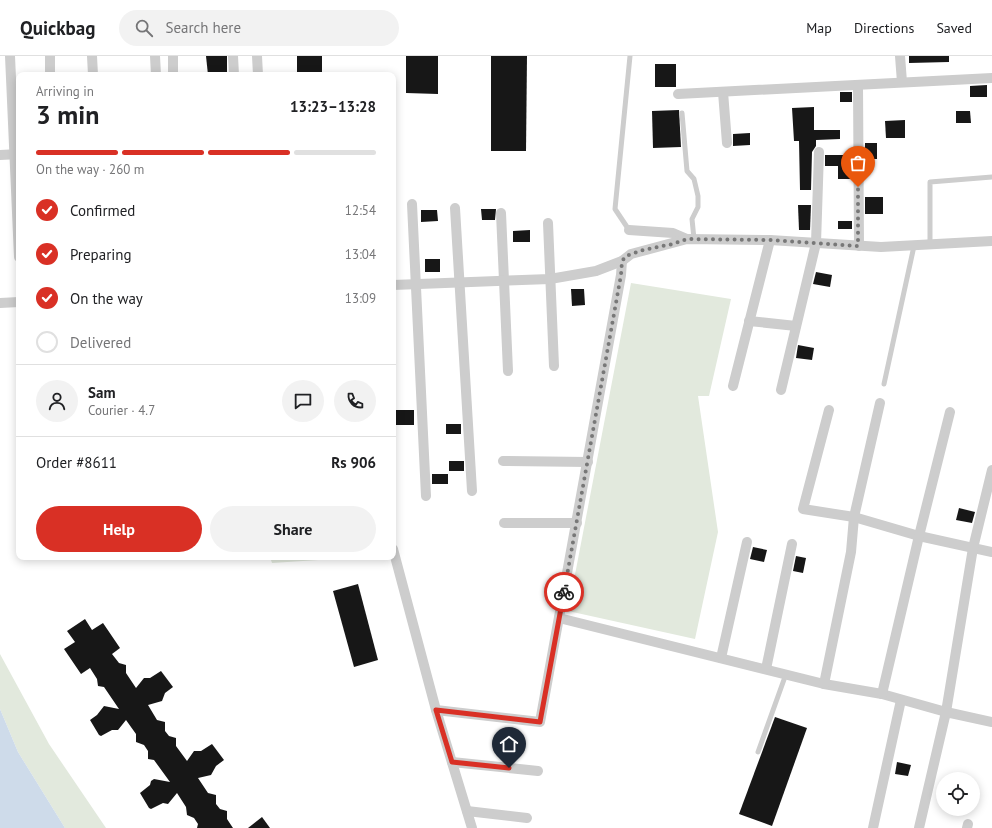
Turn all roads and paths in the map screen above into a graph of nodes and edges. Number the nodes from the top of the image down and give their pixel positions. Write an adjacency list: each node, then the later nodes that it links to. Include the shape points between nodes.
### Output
1 (10, 56): 22 (street)
2 (50, 56): 10 (street)
3 (92, 56): 11 (street)
4 (155, 56): 12 (street)
5 (173, 56): 13 (street)
6 (233, 56): 14 (street)
7 (257, 56): 15 (street)
8 (630, 56): 32 (lane, via 615,209)
9 (900, 56): 17 (street)
10 (50, 72)
11 (93, 72)
12 (156, 72)
13 (173, 72)
14 (234, 72)
15 (258, 72)
16 (992, 78): 17 (street)
17 (902, 82): 18 (street)
18 (858, 85): 19 (street); 38 (street)
19 (723, 92): 20 (street); 23 (street)
20 (678, 94)
21 (682, 113): 33 (lane, via 687,171 694,179 698,196 698,207 692,219)
22 (16, 140)
23 (726, 144)
24 (820, 152): 36 (street)
25 (0, 154): 26 (street)
26 (16, 154)
27 (992, 177): 37 (lane, via 930,182)
28 (412, 204): 44 (street)
29 (456, 208): 43 (street)
30 (501, 213): 42 (street)
31 (548, 223): 41 (street)
32 (629, 230): 33 (street, via 673,233)
33 (690, 239): 34 (street); 40 (street, via 637,252 626,256)
34 (770, 240): 36 (street); 48 (street)
35 (992, 241): 37 (street)
36 (816, 243): 38 (street); 49 (street)
37 (930, 245): 39 (street)
38 (858, 246): 39 (street)
39 (914, 246): 52 (lane)
40 (622, 261): 41 (street, via 596,271); 59 (street)
41 (550, 279): 42 (street); 50 (street)
42 (504, 281): 43 (street); 51 (street)
43 (459, 283): 44 (street); 61 (street)
44 (415, 284): 45 (street); 62 (street)
45 (396, 285)
46 (16, 302): 47 (street)
47 (0, 303)
48 (749, 321): 49 (street); 53 (street)
49 (796, 326): 54 (street)
50 (554, 366)
51 (508, 371)
52 (884, 384)
53 (733, 386)
54 (781, 390)
55 (880, 403): 63 (street)
56 (829, 410): 63 (street, via 803,509)
57 (950, 412): 66 (street)
58 (504, 461): 59 (street)
59 (588, 462): 65 (street)
60 (992, 470): 69 (street)
61 (472, 491)
62 (426, 496)
63 (854, 517): 66 (street); 76 (street, via 851,552)
64 (504, 523): 65 (street)
65 (577, 523): 72 (street)
66 (919, 536): 69 (street); 77 (street)
67 (747, 542): 73 (street)
68 (792, 544): 74 (street)
69 (973, 548): 70 (street); 80 (street)
70 (992, 552)
71 (396, 560): 79 (street)
72 (559, 618): 73 (street); 79 (street, via 540,722)
73 (721, 658): 74 (street)
74 (766, 669): 75 (street)
75 (786, 674): 76 (street); 82 (lane)
76 (824, 684): 77 (street)
77 (882, 694): 78 (street)
78 (901, 700): 80 (street); 88 (street)
79 (436, 710): 83 (street)
80 (946, 712): 81 (street); 89 (street)
81 (992, 722)
82 (758, 752)
83 (452, 762): 84 (street); 85 (street)
84 (538, 771)
85 (467, 811): 86 (street); 87 (street)
86 (528, 818)
87 (472, 828)
88 (873, 828)
89 (919, 828)

